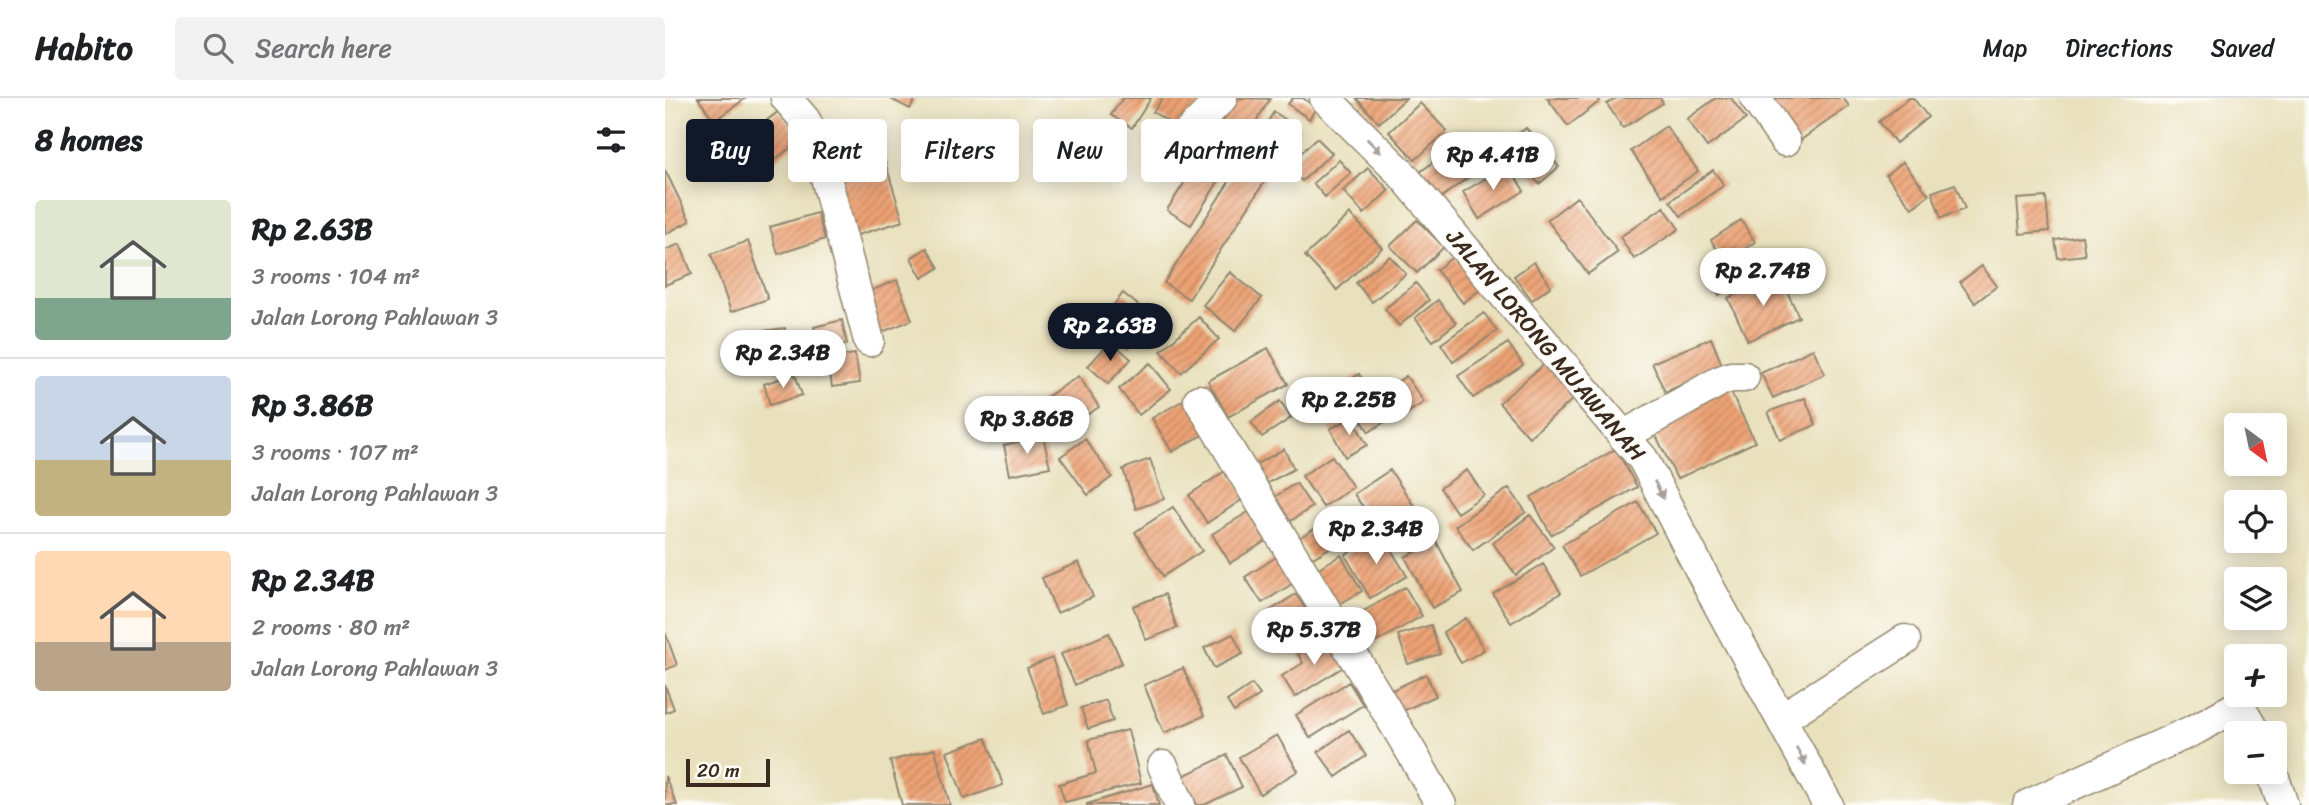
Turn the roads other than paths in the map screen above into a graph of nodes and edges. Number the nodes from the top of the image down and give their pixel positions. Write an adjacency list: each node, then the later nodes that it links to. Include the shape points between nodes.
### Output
1 (786, 98): 7 (street, via 805,120 818,147)
2 (1222, 98): 5 (street)
3 (1325, 98): 10 (street, JALAN LORONG MUAWANAH, one-way to 10, via 1400,172)
4 (1755, 98): 6 (street)
5 (1201, 119)
6 (1786, 141)
7 (869, 341)
8 (1744, 377): 10 (street, via 1720,381)
9 (1199, 400): 17 (street)
10 (1623, 436): 12 (street, JALAN LORONG MUAWANAH, one-way to 12, via 1643,458)
11 (1905, 640): 12 (street)
12 (1781, 719): 18 (street, JALAN LORONG MUAWANAH, one-way to 18)
13 (2249, 721): 19 (street, via 2245,714 2232,709)
14 (1163, 766): 16 (street)
15 (2277, 784): 20 (street)
16 (1180, 805)
17 (1441, 805)
18 (1828, 805)
19 (2028, 805)
20 (2283, 805)

